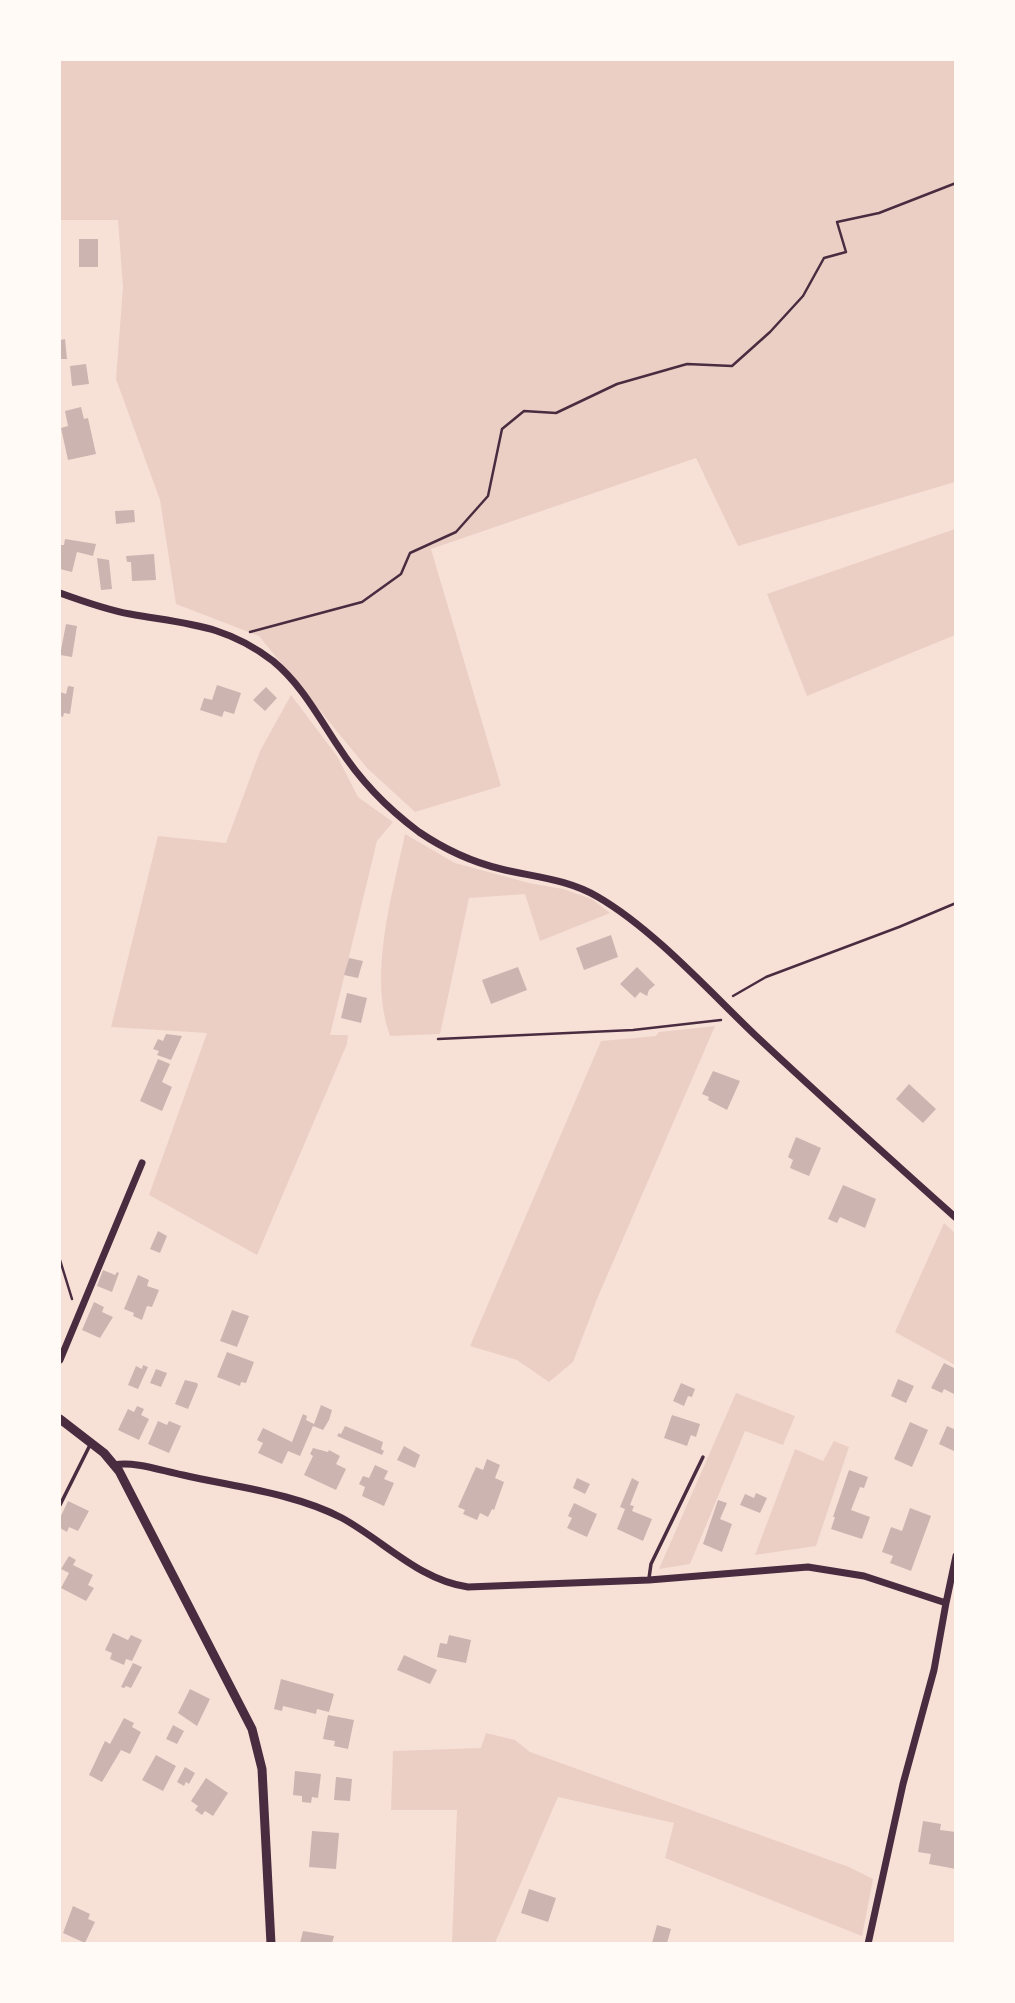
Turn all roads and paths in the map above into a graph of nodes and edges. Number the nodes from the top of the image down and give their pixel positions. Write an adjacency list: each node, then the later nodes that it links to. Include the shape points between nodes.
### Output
1 (956, 183): 3 (path, via 880,213 837,222 846,252 824,258 803,296 732,366 687,364 617,384 556,413 524,411 502,429 488,496 456,532 410,552 401,573 362,602)
2 (60, 593): 3 (street, via 128,614 188,622)
3 (233, 636): 5 (street, via 274,662 299,687 360,776 417,830 479,863 559,881 598,897 628,917)
4 (956, 903): 5 (path, via 766,977)
5 (723, 1004): 9 (street)
6 (716, 1021): 7 (path, via 621,1031)
7 (438, 1039)
8 (142, 1163): 11 (street)
9 (956, 1218)
10 (60, 1261): 11 (path)
11 (79, 1315): 12 (street)
12 (60, 1360)
13 (60, 1419): 14 (street)
14 (92, 1443): 16 (street); 17 (lane)
15 (703, 1457): 19 (lane, via 652,1564)
16 (114, 1465): 19 (street, via 159,1470 312,1505 343,1519 431,1575 459,1586); 21 (street, via 252,1729 262,1769)
17 (60, 1505)
18 (956, 1556): 20 (street)
19 (649, 1580): 20 (street, via 818,1567 864,1576)
20 (946, 1604): 22 (street)
21 (271, 1944)
22 (868, 1944)

